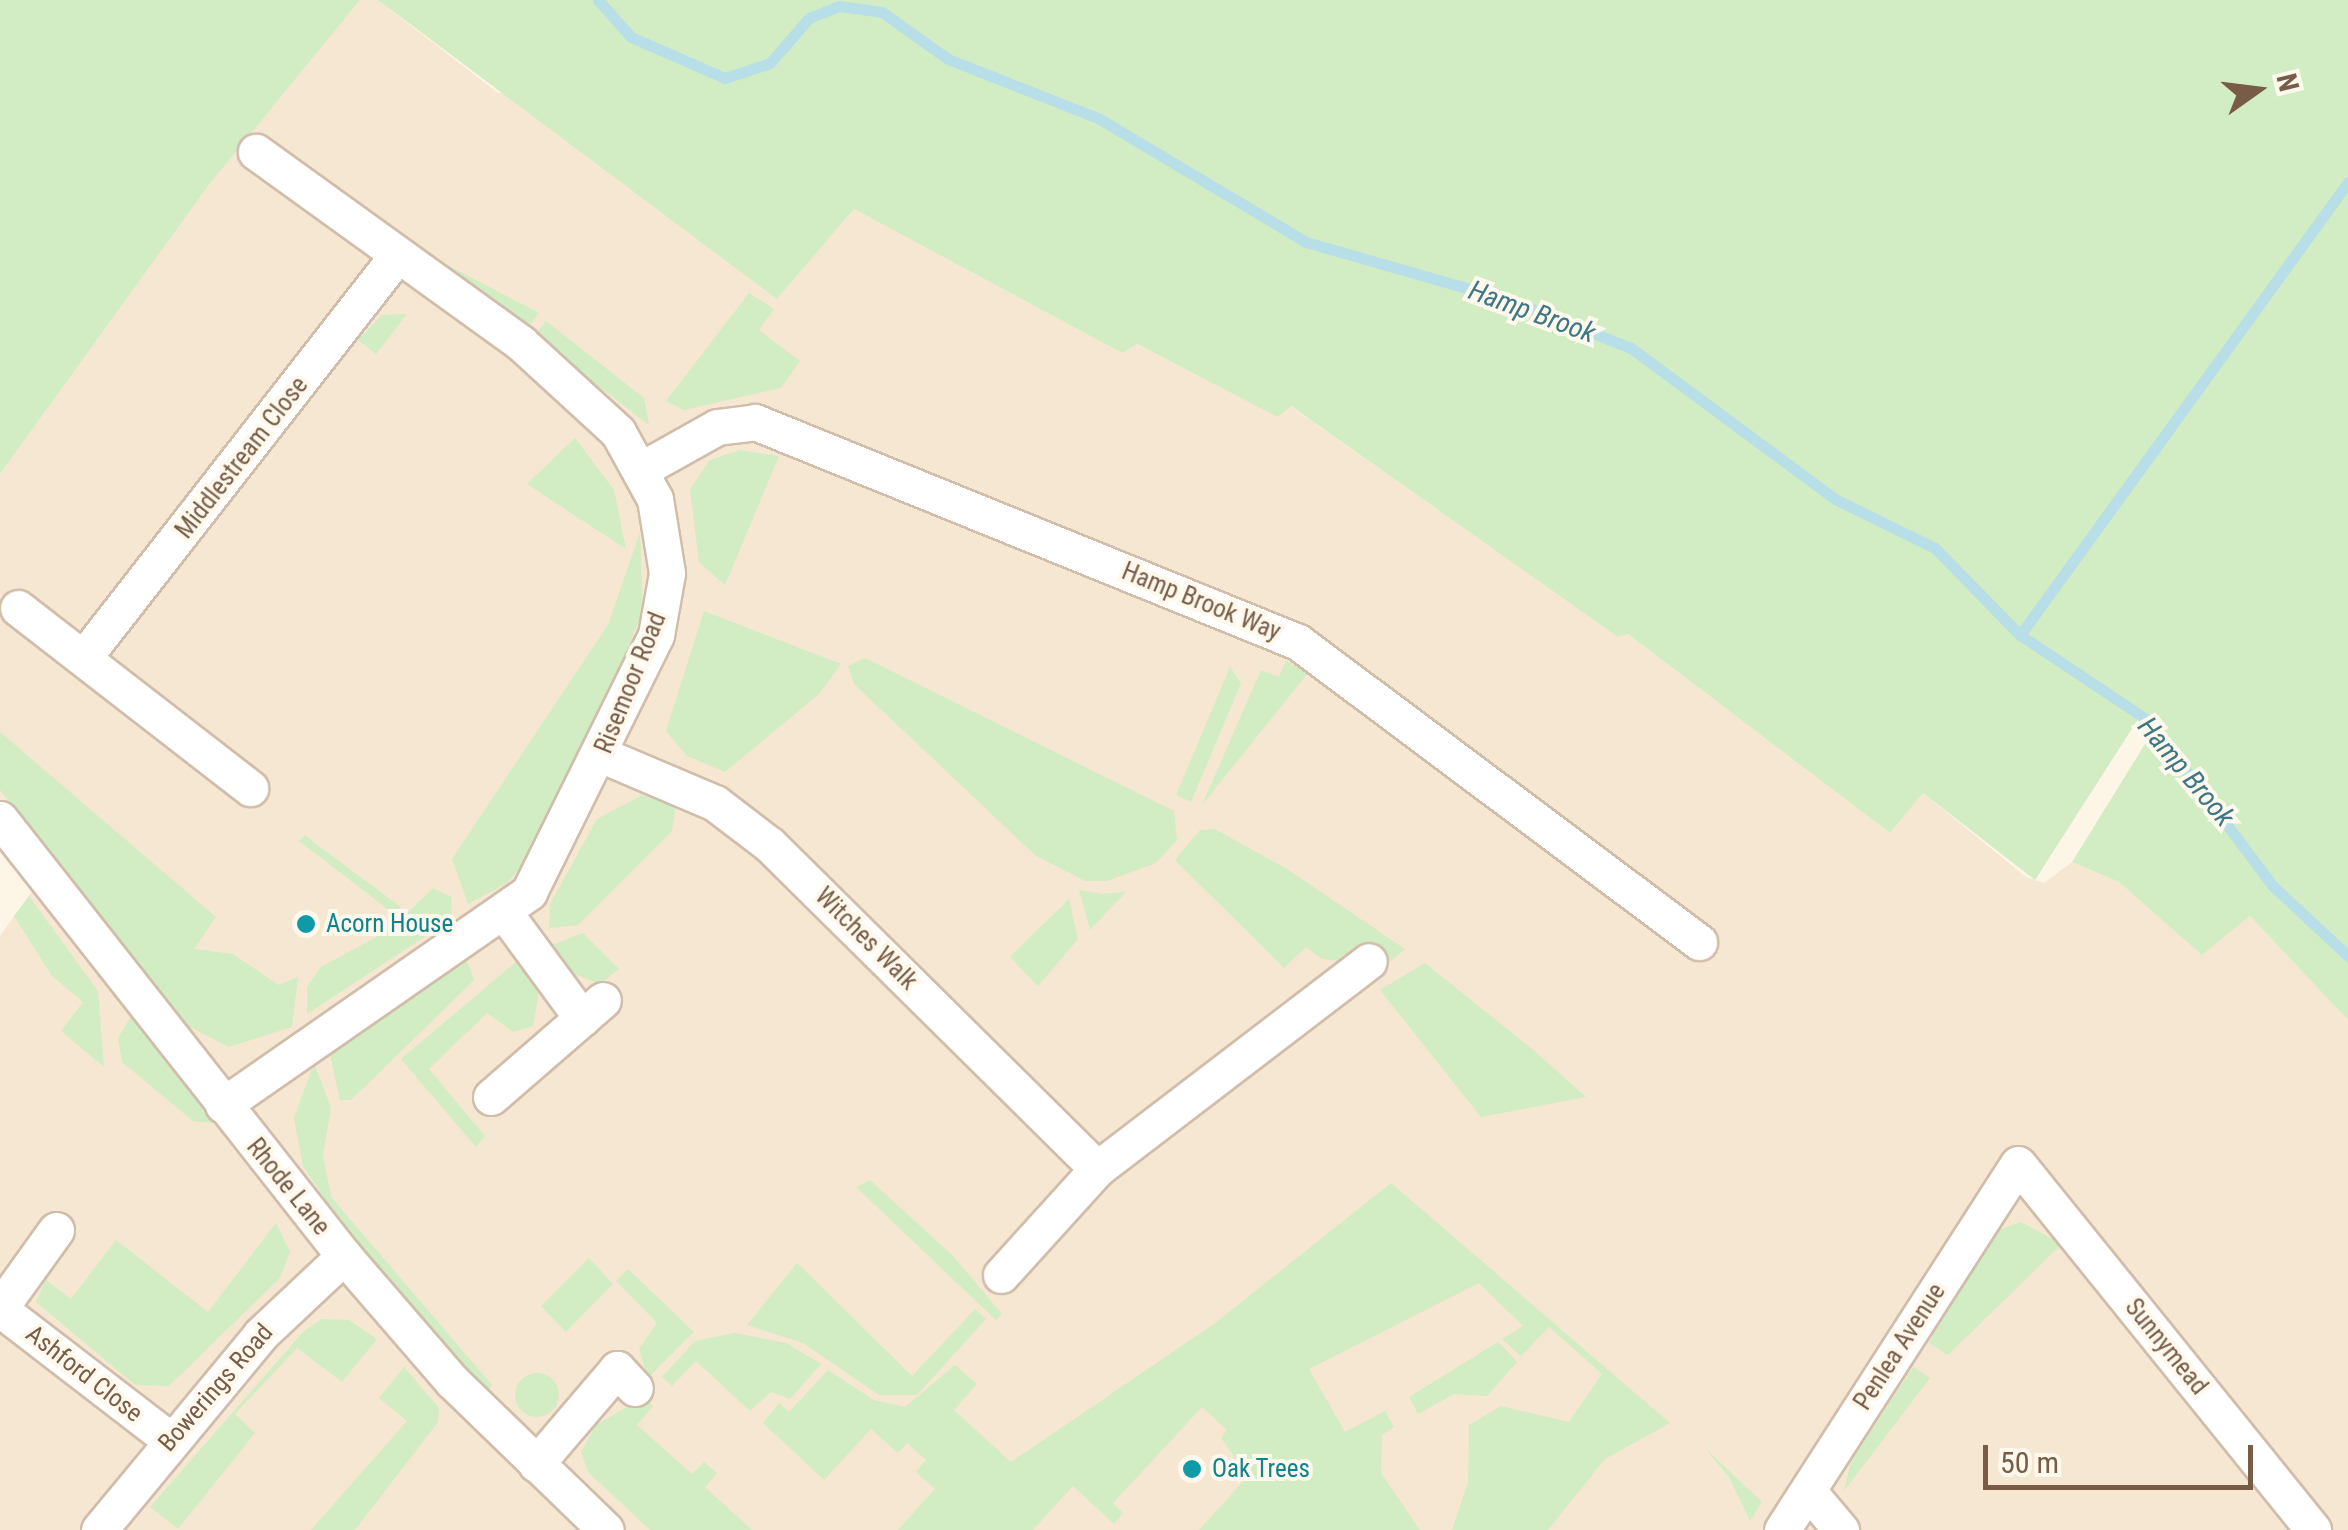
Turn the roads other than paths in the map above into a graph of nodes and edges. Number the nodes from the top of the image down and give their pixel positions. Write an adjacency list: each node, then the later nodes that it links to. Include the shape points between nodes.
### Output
1 (256, 152): 2 (street, Risemoor Road)
2 (396, 257): 3 (street, Risemoor Road, via 521,343 618,432); 5 (street, Middlestream Close)
3 (642, 468): 6 (street, Risemoor Road, via 663,535 664,603); 10 (street, Hamp Brook Way, via 716,427 755,422 1298,642)
4 (18, 608): 5 (street)
5 (84, 656): 7 (street)
6 (602, 755): 9 (street, Risemoor Road, via 539,879); 15 (street, Witches Walk, via 715,803 770,845)
7 (250, 788)
8 (0, 819): 13 (street, Rhode Lane)
9 (504, 912): 12 (street, via 593,1009); 13 (street, Risemoor Road)
10 (1700, 942)
11 (1369, 961): 15 (street)
12 (490, 1096)
13 (223, 1105): 17 (street, Rhode Lane)
14 (2018, 1164): 23 (street, Penlea Avenue); 28 (street, Sunnymead)
15 (1097, 1170): 18 (street)
16 (56, 1230): 19 (street, Ashford Close)
17 (344, 1256): 21 (street, Bowerings Road); 22 (street, Rhode Lane)
18 (1002, 1275)
19 (0, 1309): 21 (street, Ashford Close)
20 (635, 1388): 22 (street, via 616,1369)
21 (169, 1439): 24 (street, Bowerings Road)
22 (536, 1464): 25 (street, Rhode Lane)
23 (1809, 1492): 26 (street, Penlea Avenue); 27 (street)
24 (99, 1530)
25 (606, 1530)
26 (1782, 1530)
27 (1842, 1530)
28 (2313, 1530)

